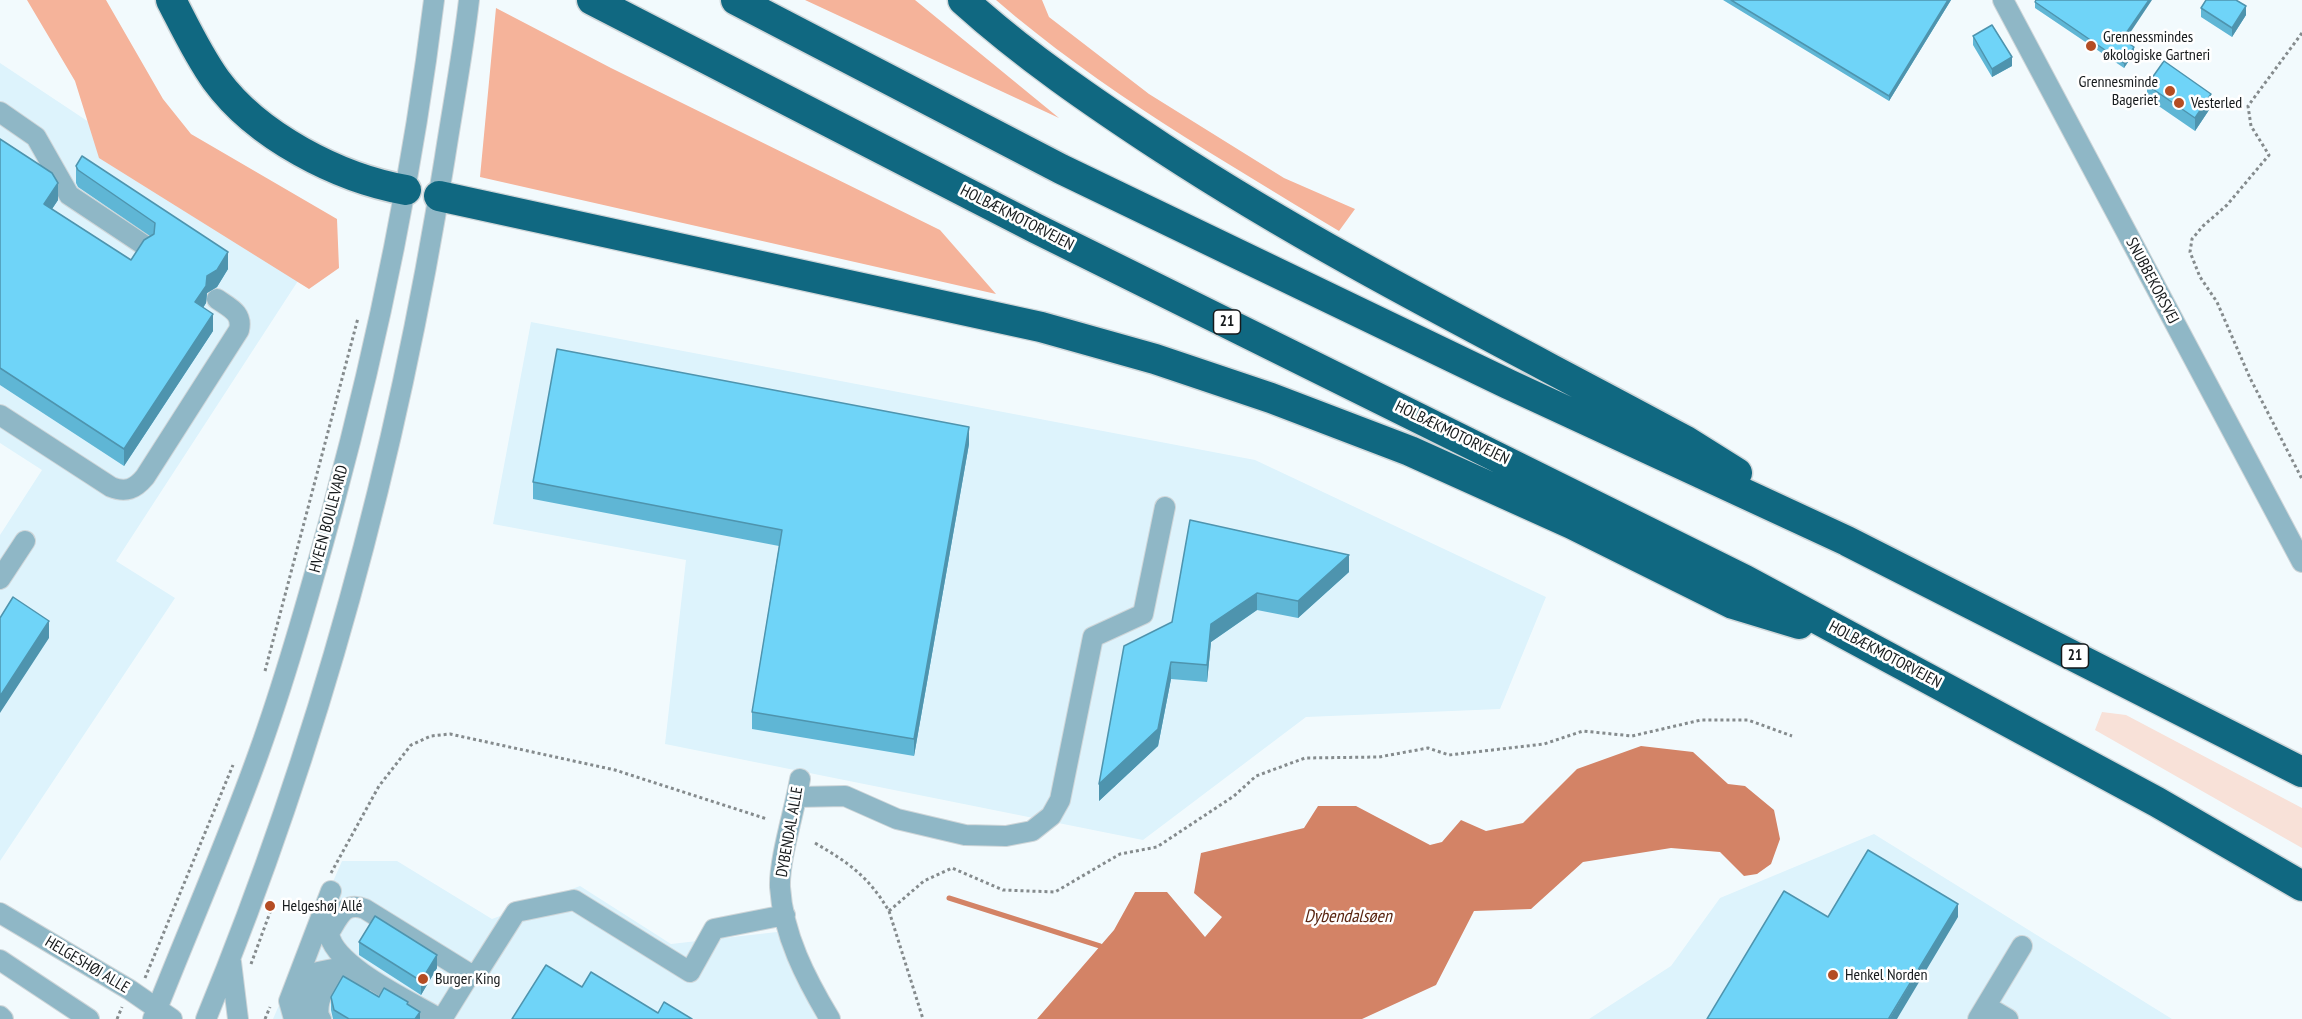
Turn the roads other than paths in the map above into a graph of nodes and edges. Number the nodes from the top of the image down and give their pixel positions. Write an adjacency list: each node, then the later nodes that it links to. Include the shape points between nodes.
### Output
1 (171, 0): 9 (highway, via 216,80 232,100 282,141 325,164)
2 (592, 0): 19 (highway, HOLBÆKMOTORVEJEN / 21, via 1035,228 1484,449)
3 (736, 0): 16 (highway, 21, via 1072,175)
4 (963, 0): 16 (highway, via 1090,101 1206,176 1319,244 1686,441)
5 (2003, 0): 17 (street, SNUBBEKORSVEJ)
6 (434, 2): 9 (street, HVEEN BOULEVARD)
7 (467, 10): 10 (street)
8 (0, 112): 11 (street, via 36,136 69,195)
9 (406, 190): 10 (street); 30 (street, HVEEN BOULEVARD, via 363,393 310,592 259,753)
10 (439, 196): 19 (highway, via 1041,327 1155,359 1410,451 1572,524 1732,604); 27 (street, via 400,398 349,608 288,803)
11 (144, 245)
12 (217, 299): 13 (street, via 238,314 239,330 145,477 130,489 111,487)
13 (0, 415)
14 (1164, 507): 24 (street, DYBENDAL ALLE, via 1143,614 1093,637 1060,800 1041,826 1006,836 965,835 897,819 845,796 798,788 780,886)
15 (25, 540): 18 (street)
16 (1847, 541): 20 (highway, 21)
17 (2302, 562)
18 (0, 579)
19 (1862, 643): 22 (highway, HOLBÆKMOTORVEJEN / 21, via 2157,802)
20 (2302, 772)
21 (329, 886): 34 (street, via 289,1001)
22 (2302, 886)
23 (0, 912): 30 (street, HELGESHØJ ALLE, via 138,996)
24 (785, 915): 28 (street, via 714,929 690,972 574,900 516,912 476,975); 38 (street, DYBENDAL ALLE, via 788,934)
25 (2022, 946): 29 (street)
26 (0, 960): 31 (street)
27 (230, 960): 32 (street); 33 (street)
28 (470, 974): 37 (street); 37 (street, via 365,909 343,909 329,933 331,944 352,966)
29 (1982, 1012): 39 (street)
30 (161, 1016)
31 (89, 1019)
32 (206, 1019)
33 (238, 1019)
34 (294, 1019)
35 (320, 1019): 36 (street, via 306,1009 303,998 318,972 333,969)
36 (417, 1019)
37 (441, 1019)
38 (830, 1019)
39 (2008, 1019)

